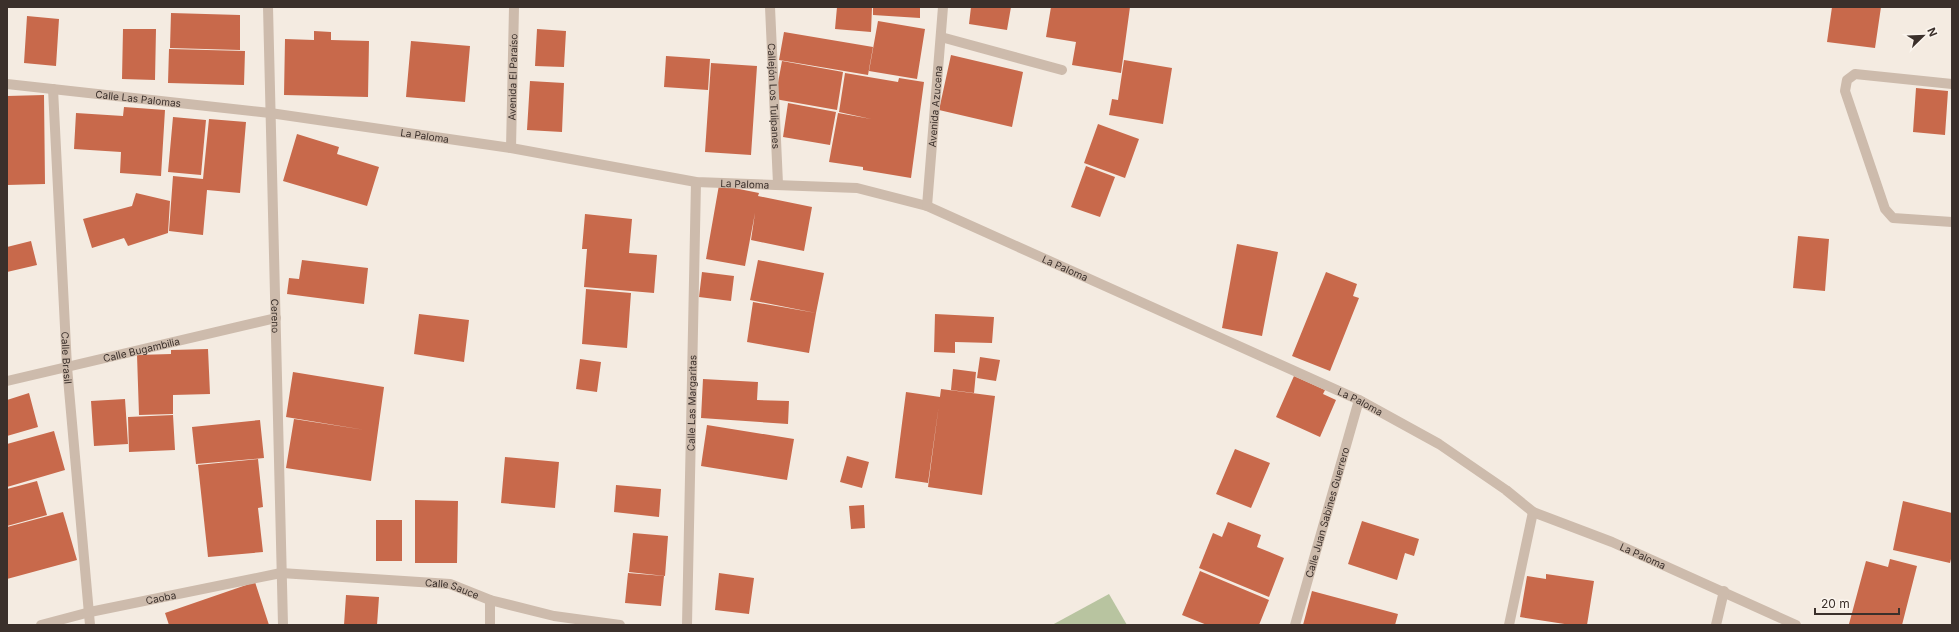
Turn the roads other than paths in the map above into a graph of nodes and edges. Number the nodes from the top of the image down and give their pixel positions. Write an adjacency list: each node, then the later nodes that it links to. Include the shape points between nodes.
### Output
1 (268, 7): 10 (street, Cereno)
2 (514, 7): 11 (street, Avenida El Paraíso)
3 (770, 7): 13 (street, Callejón Los Tulipanes)
4 (943, 7): 5 (street, Avenida Azucena)
5 (941, 37): 6 (street); 14 (street, Avenida Azucena)
6 (1062, 70)
7 (7, 84): 9 (street, Calle Las Palomas)
8 (1952, 84): 15 (street, via 1855,74 1847,80 1845,91 1885,209 1893,218)
9 (53, 90): 10 (street, Calle Las Palomas); 17 (street, Calle Brasil)
10 (270, 113): 11 (street, La Paloma); 16 (street, Cereno)
11 (511, 148): 12 (street, La Paloma)
12 (696, 182): 13 (street, La Paloma); 30 (street, Calle Las Margaritas)
13 (778, 184): 14 (street, La Paloma, via 857,188)
14 (927, 206): 19 (street, La Paloma)
15 (1952, 222)
16 (276, 318): 17 (street, Calle Bugambilia); 21 (street, Cereno)
17 (67, 367): 18 (street, Calle Bugambilia); 24 (street, Calle Brasil)
18 (7, 381)
19 (1359, 400): 20 (street, La Paloma, via 1439,444 1500,485); 31 (street, Calle Juan Sabines Guerrero)
20 (1533, 512): 22 (street, La Paloma, via 1612,542); 32 (street)
21 (281, 573): 23 (street, Calle Sauce, via 450,584); 24 (street, Caoba); 27 (street, Cereno)
22 (1724, 591): 33 (street); 34 (street, La Paloma)
23 (490, 600): 28 (street); 29 (street, Calle Sauce, via 554,616)
24 (90, 612): 25 (street, Caoba); 26 (street, Calle Brasil)
25 (41, 625)
26 (90, 625)
27 (283, 625)
28 (490, 625)
29 (620, 625)
30 (687, 625)
31 (1295, 625)
32 (1509, 625)
33 (1716, 625)
34 (1796, 625)

